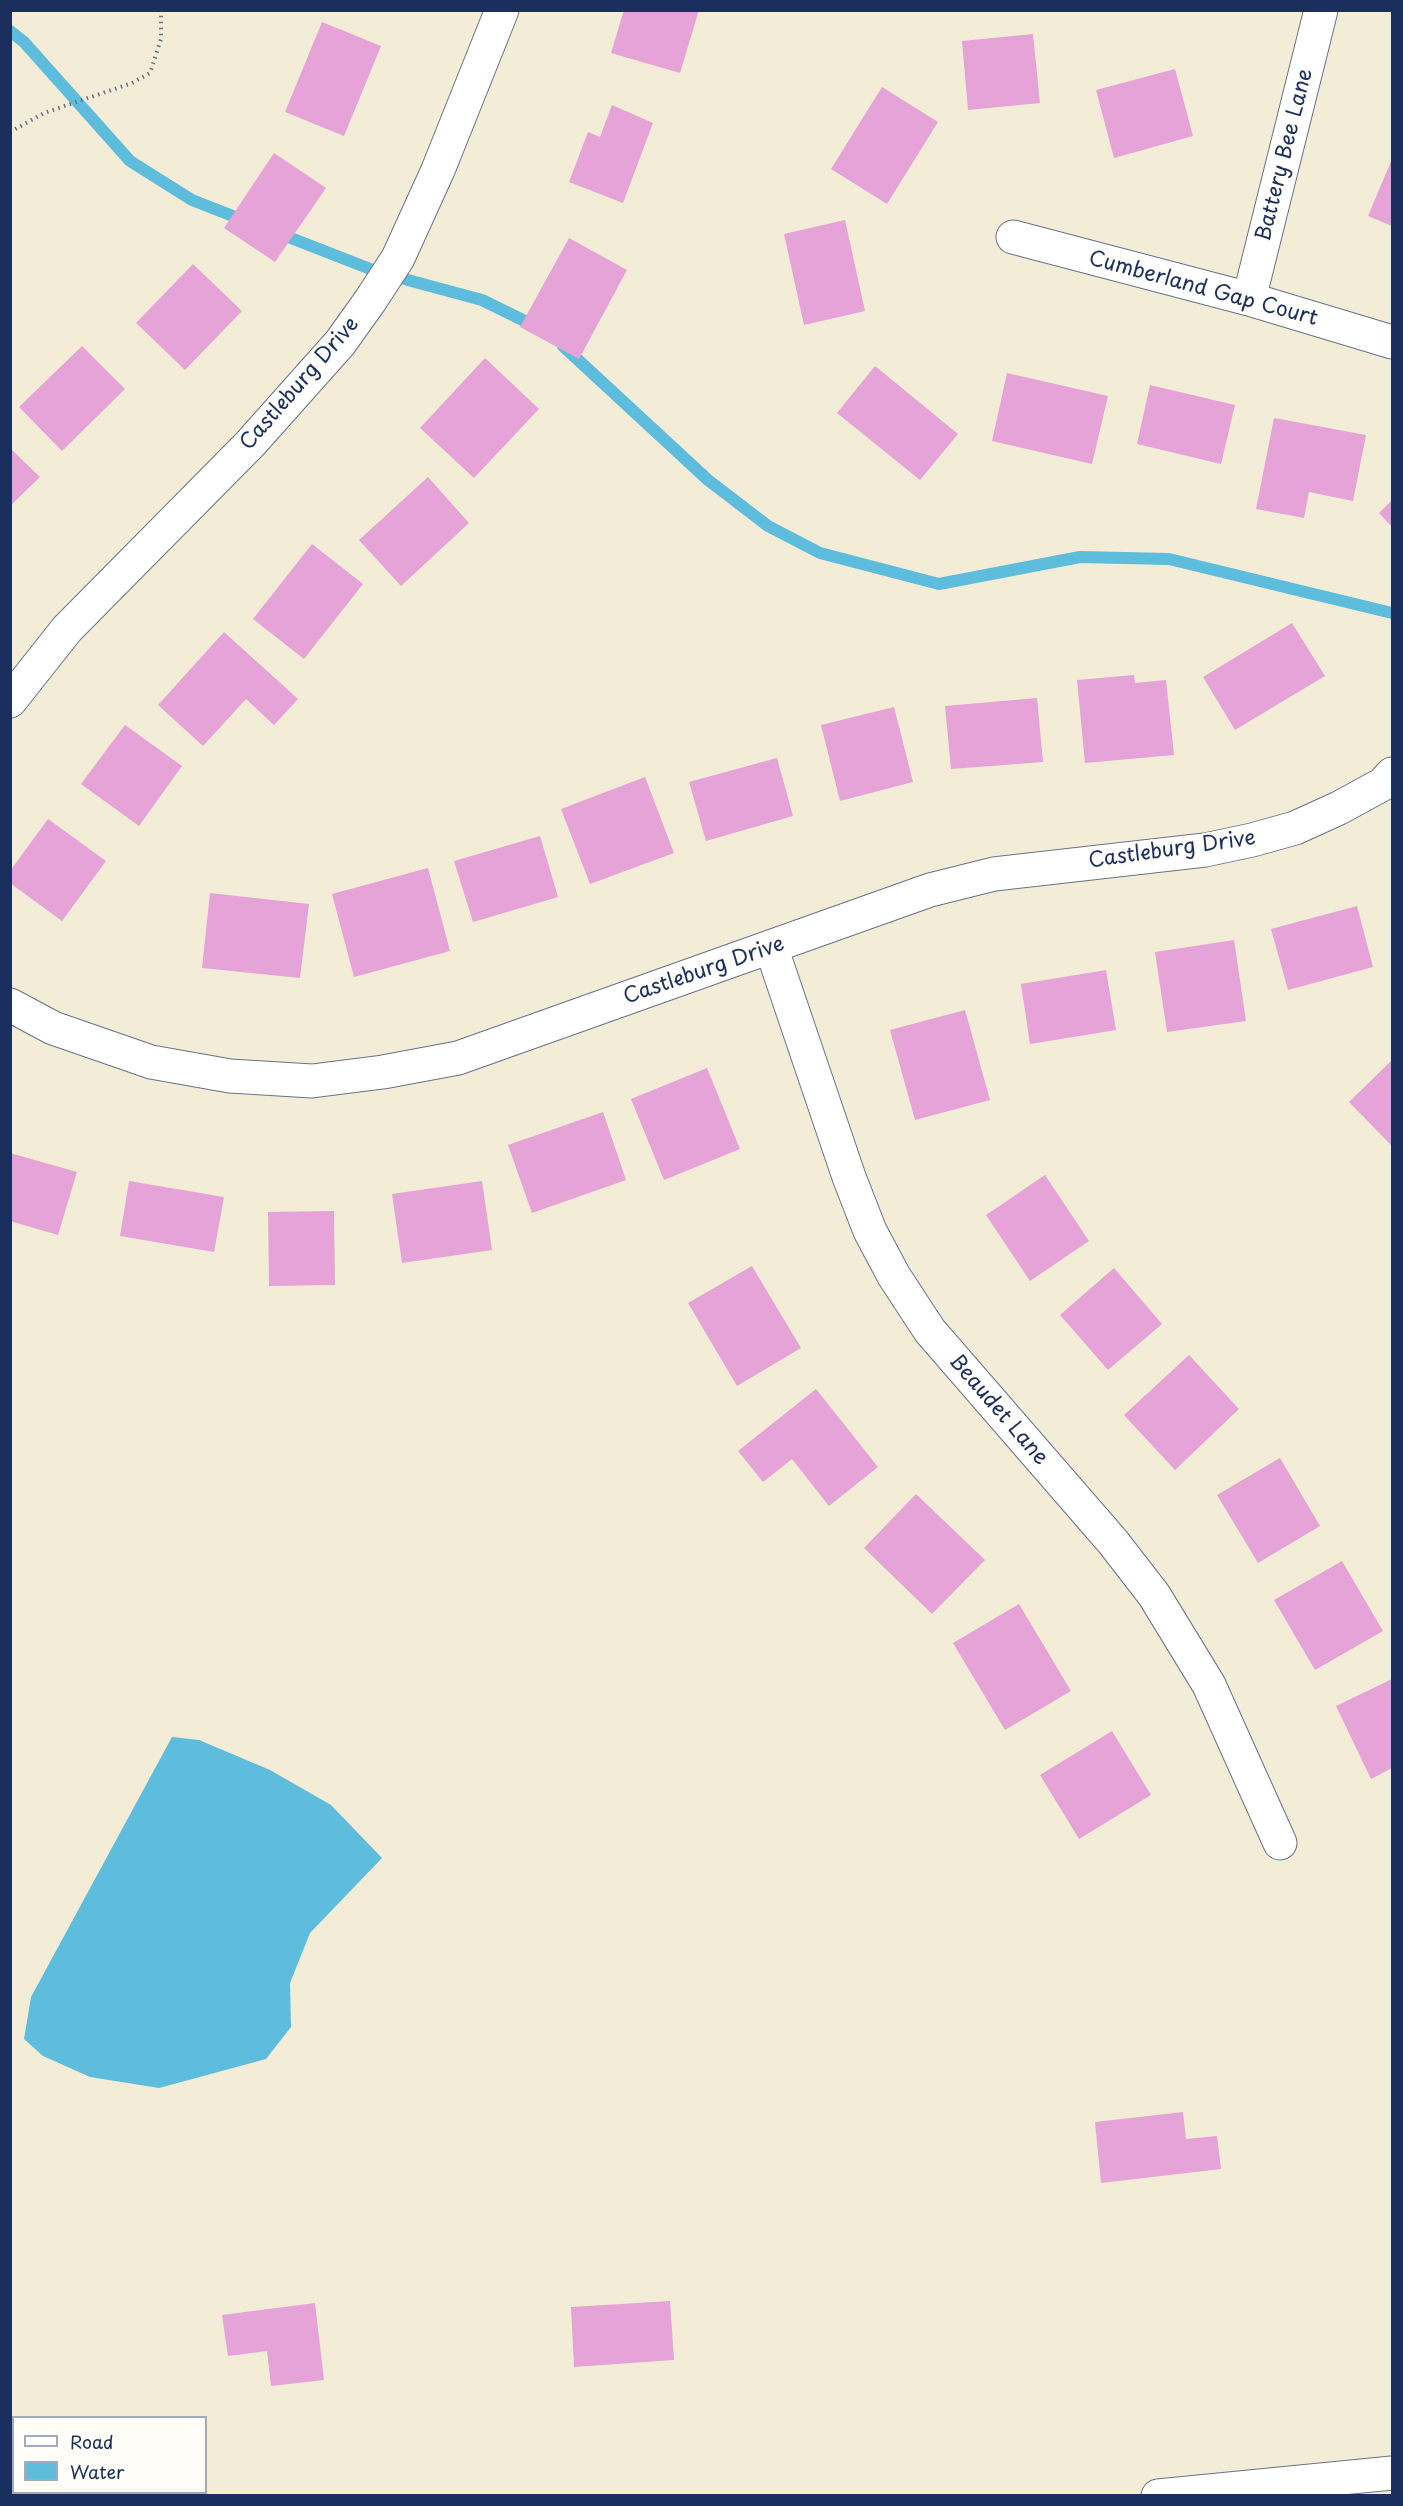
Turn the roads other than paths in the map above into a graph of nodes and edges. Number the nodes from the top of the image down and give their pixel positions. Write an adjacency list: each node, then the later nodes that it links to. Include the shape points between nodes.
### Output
1 (502, 10): 6 (street, Castleburg Drive, via 398,258 340,344 250,444 67,629)
2 (1321, 10): 4 (street, Battery Bee Lane)
3 (1013, 237): 4 (street, Cumberland Gap Court)
4 (1249, 299): 5 (street, Cumberland Gap Court)
5 (1392, 342)
6 (10, 701)
7 (1389, 786): 8 (street, Castleburg Drive, via 1295,828 1252,840 1205,850 994,874 930,890)
8 (771, 948): 9 (street, Castleburg Drive, via 458,1058 312,1081 230,1076 151,1062 53,1028); 10 (street, Beaudet Lane, via 849,1177 870,1231 894,1276 930,1331 1113,1542 1154,1595 1209,1685)
9 (10, 1005)
10 (1280, 1843)
11 (1392, 2473): 12 (street)
12 (1158, 2496)

